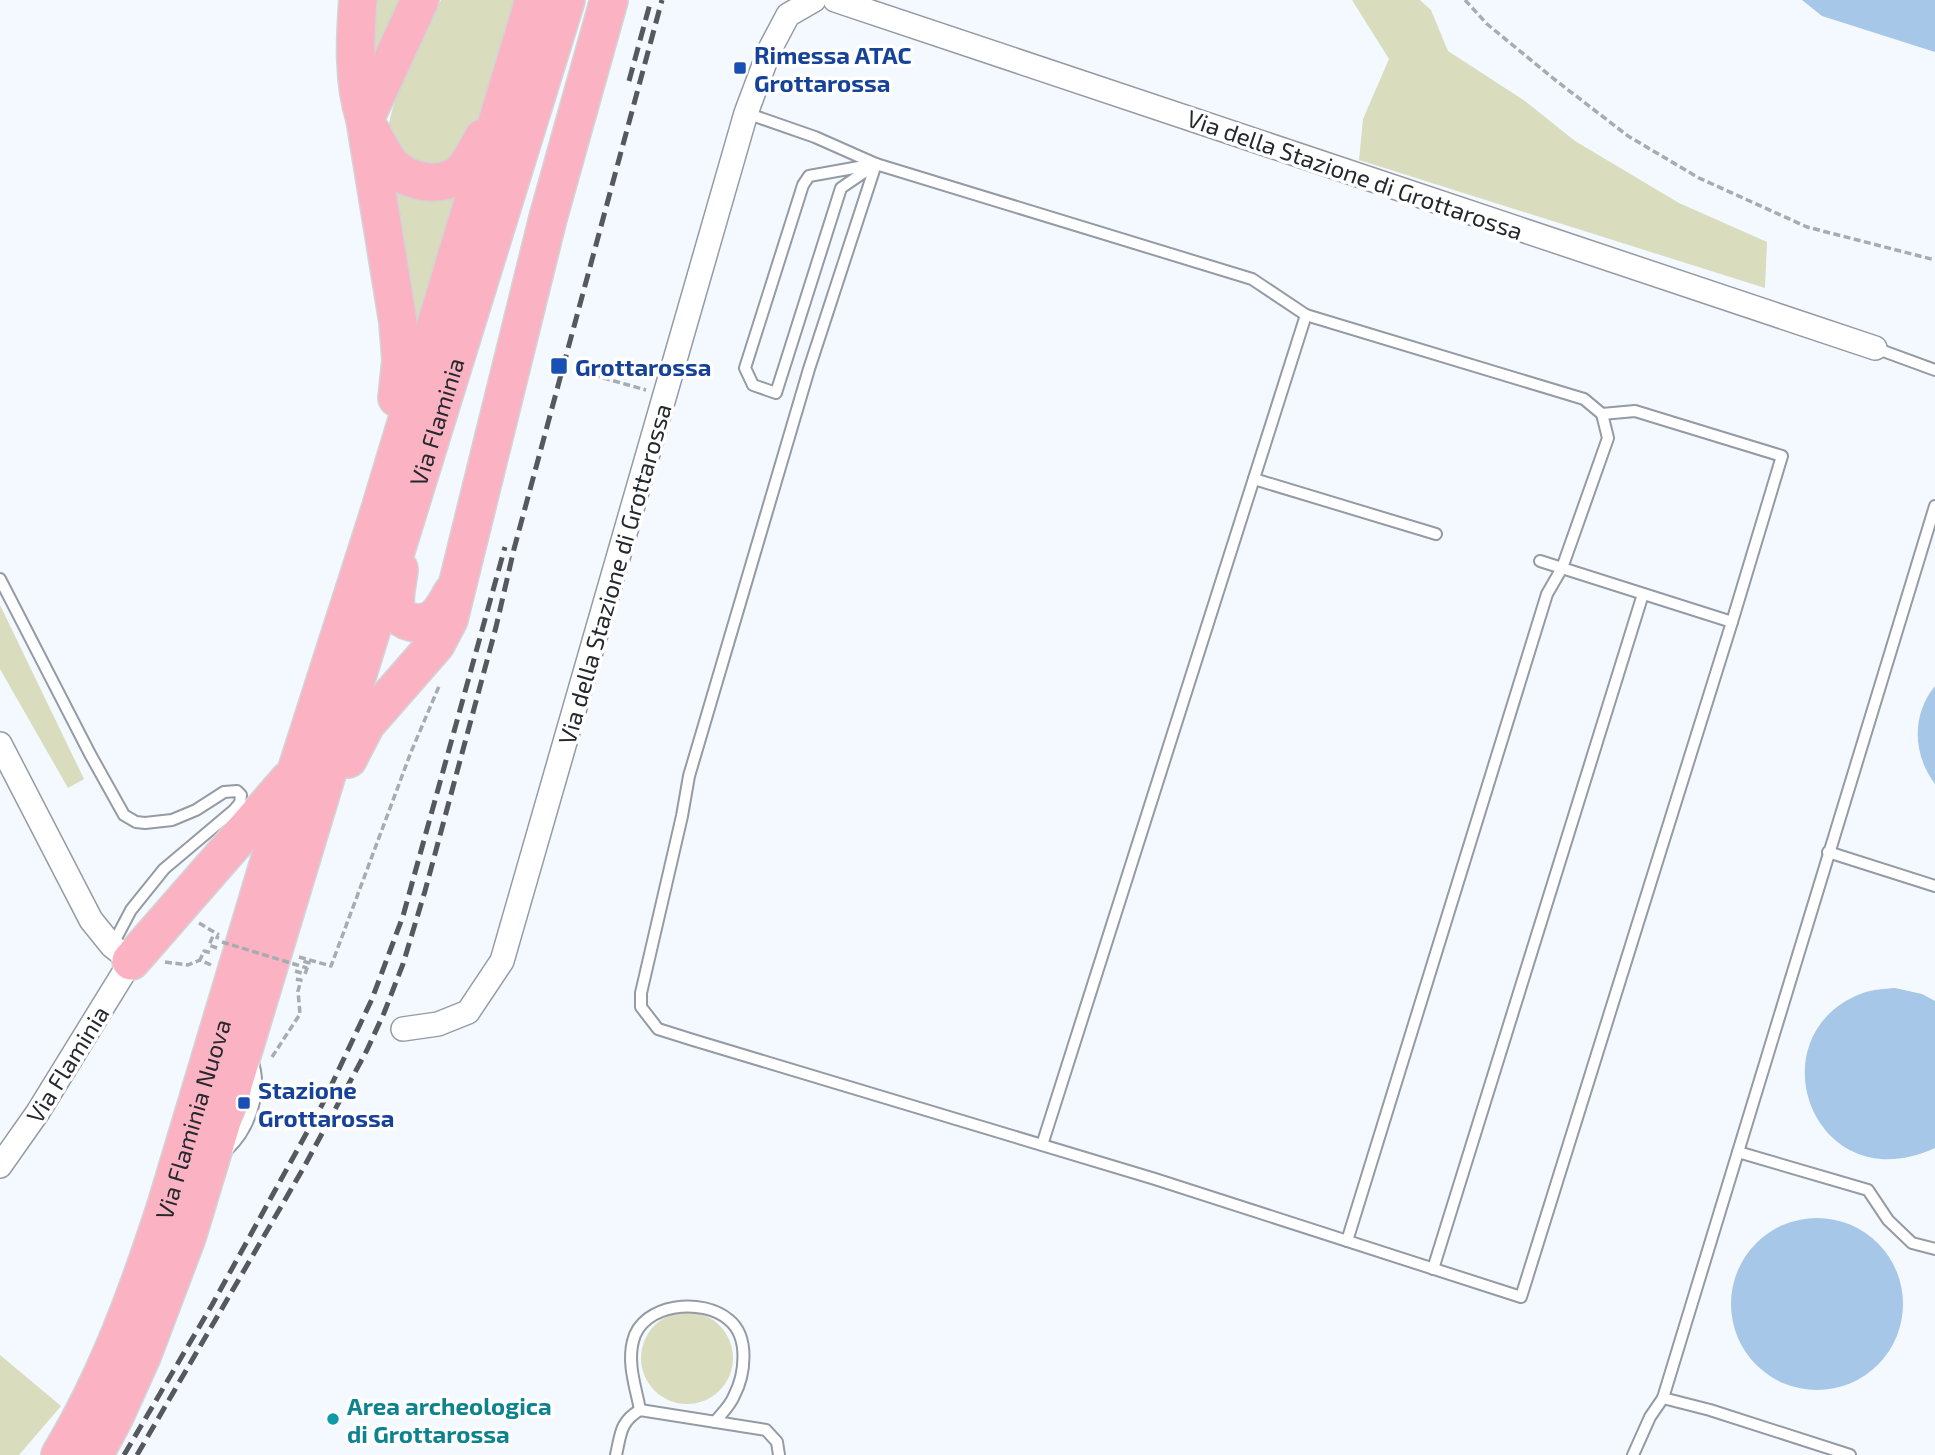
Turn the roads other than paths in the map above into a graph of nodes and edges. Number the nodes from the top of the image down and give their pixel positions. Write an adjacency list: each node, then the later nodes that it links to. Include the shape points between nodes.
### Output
1 (358, 0): 10 (highway, via 357,77)
2 (420, 0): 10 (highway)
3 (534, 0): 8 (highway, Via Flaminia)
4 (566, 0): 18 (highway, Via Flaminia)
5 (609, 0): 23 (highway, via 548,218)
6 (814, 0): 9 (street, Via della Stazione di Grottarossa, via 788,15)
7 (835, 0): 13 (street, Via della Stazione di Grottarossa)
8 (501, 103): 10 (highway, via 464,170 439,182 419,181 398,171); 18 (highway, Via Flaminia)
9 (747, 113): 11 (lane); 32 (street, Via della Stazione di Grottarossa, via 502,961 468,1012 438,1024)
10 (365, 119): 18 (highway, via 401,353)
11 (876, 164): 11 (lane, via 841,188 776,393 753,386 745,368 803,185 809,176); 12 (lane, via 1252,279); 33 (lane, via 809,369 689,776 641,1007 658,1029)
12 (1306, 315): 15 (lane, via 1584,399); 16 (lane)
13 (1875, 348): 14 (lane)
14 (1935, 370)
15 (1602, 414): 21 (lane, via 1608,438); 25 (lane, via 1636,411 1782,456)
16 (1254, 479): 19 (lane); 33 (lane)
17 (1935, 506): 29 (lane)
18 (390, 525): 23 (highway, via 398,614 406,621 424,624 435,619); 27 (highway, Via Flaminia); 28 (highway, Via Flaminia)
19 (1436, 534)
20 (1540, 561): 21 (lane)
21 (1562, 568): 24 (lane); 36 (lane, via 1547,594)
22 (0, 579): 31 (lane, via 124,815 136,822 163,822 196,810 227,791 241,796 234,810 164,869 131,910)
23 (457, 583): 28 (highway, via 436,644 366,724)
24 (1643, 594): 25 (lane); 38 (lane)
25 (1731, 622): 38 (lane, via 1521,1297)
26 (0, 744): 31 (street, via 85,910)
27 (296, 772): 31 (highway); 42 (highway, Via Flaminia Nuova, via 147,1263 112,1352)
28 (307, 842): 43 (highway, Via Flaminia Nuova, via 251,1059 161,1311)
29 (1828, 852): 30 (lane); 34 (lane)
30 (1935, 886)
31 (134, 956): 35 (street, Via Flaminia)
32 (403, 1029)
33 (1042, 1145): 36 (lane)
34 (1738, 1152): 37 (lane, via 1868,1190 1888,1220 1912,1243); 39 (lane)
35 (0, 1166)
36 (1347, 1241): 38 (lane)
37 (1935, 1249)
38 (1433, 1269)
39 (1663, 1398): 46 (lane); 47 (lane)
40 (640, 1410): 41 (lane); 41 (lane, via 630,1356 634,1337 646,1320 660,1311 681,1306 709,1309 730,1320 740,1336 743,1356 734,1399); 44 (lane, via 626,1420)
41 (715, 1422): 45 (lane, via 766,1430 778,1442)
42 (61, 1455)
43 (94, 1455)
44 (616, 1455)
45 (779, 1455)
46 (1633, 1455)
47 (1850, 1455)

